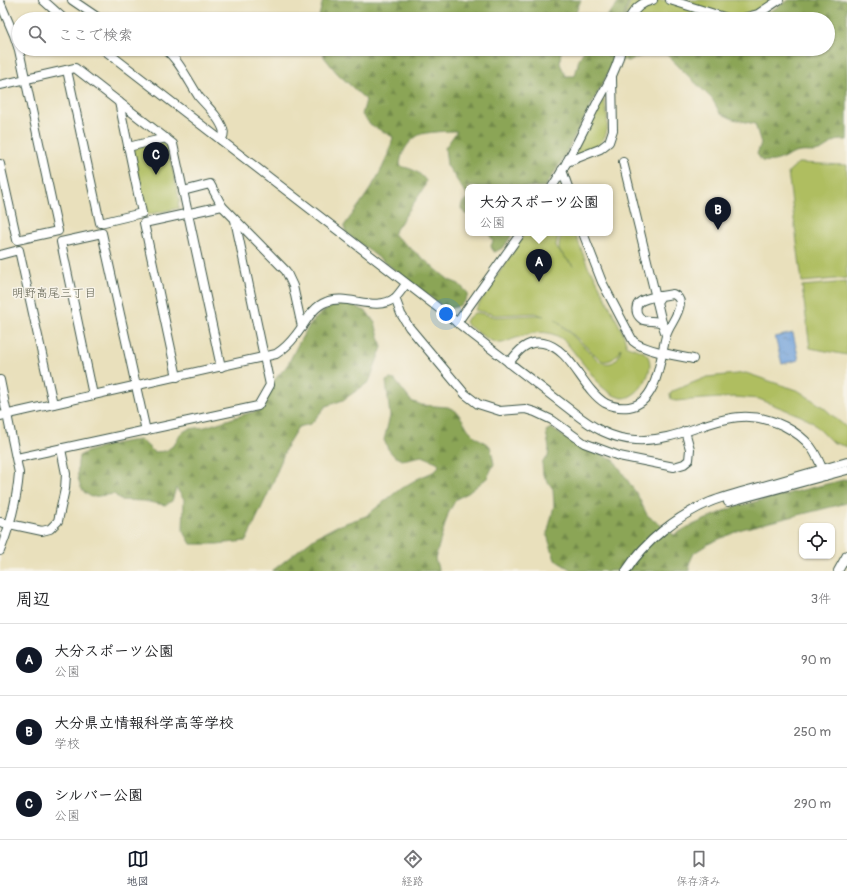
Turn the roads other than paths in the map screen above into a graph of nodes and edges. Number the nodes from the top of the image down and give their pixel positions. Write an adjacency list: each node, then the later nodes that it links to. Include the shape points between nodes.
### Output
1 (43, 0): 7 (street)
2 (72, 0): 8 (street)
3 (653, 0): 9 (street)
4 (670, 0): 10 (street)
5 (779, 0): 11 (street)
6 (0, 2): 12 (street)
7 (56, 12)
8 (90, 12)
9 (634, 12)
10 (709, 12)
11 (761, 12)
12 (12, 30)
13 (20, 56): 19 (street)
14 (112, 56): 23 (street)
15 (173, 56): 23 (street, via 220,123 224,131)
16 (619, 56): 18 (street)
17 (67, 70): 19 (street); 21 (street, via 75,68); 24 (street, via 100,223 142,213)
18 (612, 77): 25 (street); 25 (street, via 613,130 609,142 600,149)
19 (26, 79): 20 (street); 27 (street, via 58,231 17,240)
20 (0, 85)
21 (119, 102): 22 (street); 24 (street)
22 (166, 138): 24 (street); 31 (street, via 173,144)
23 (221, 140): 38 (street)
24 (128, 147)
25 (567, 162): 28 (street)
26 (623, 162): 40 (street)
27 (0, 164)
28 (562, 170): 29 (street); 30 (street)
29 (554, 184)
30 (567, 184)
31 (183, 191): 32 (street, via 210,184); 33 (street)
32 (222, 206): 33 (street); 34 (street)
33 (188, 214): 49 (street); 50 (street, via 144,223)
34 (235, 220): 43 (street, via 290,276); 46 (street)
35 (519, 236): 41 (street)
36 (584, 236): 45 (street, via 602,282 633,341)
37 (0, 254): 54 (street, via 19,250)
38 (406, 284): 39 (street); 41 (street)
39 (395, 298): 43 (street, via 377,303 343,299 327,301 316,308); 57 (street, via 409,327 465,394 478,404 500,411 525,409 535,412 552,420 584,443 619,456 668,466 681,466 689,460 690,449)
40 (658, 299): 42 (street); 42 (street, via 640,302 636,311 641,319); 44 (street, via 673,294 680,301 675,319)
41 (458, 323): 48 (street)
42 (662, 323): 44 (street)
43 (302, 327): 46 (street, via 283,350)
44 (666, 335): 45 (street)
45 (662, 352): 47 (street); 48 (street, via 649,394 636,405 625,408 610,406 600,399 562,353 549,344 528,344 519,350)
46 (265, 358): 49 (street); 56 (street, via 270,385 258,406)
47 (693, 359)
48 (509, 363): 57 (street, via 573,412 607,434 621,439 637,440)
49 (221, 367): 50 (street)
50 (177, 377): 52 (street)
51 (0, 380): 55 (street)
52 (136, 386): 53 (street); 53 (street, via 102,233 61,242); 56 (street)
53 (93, 395): 54 (street)
54 (52, 404): 55 (street)
55 (4, 415): 59 (street)
56 (146, 431): 58 (street)
57 (685, 431): 62 (street, via 737,417 768,420 788,428 803,439 817,454)
58 (61, 449): 59 (street); 64 (street, via 66,474 58,521 50,529 42,532)
59 (17, 458): 64 (street, via 18,483)
60 (847, 462): 62 (street)
61 (847, 470): 62 (street)
62 (824, 473): 67 (street, via 724,502 682,518 652,541)
63 (0, 522): 64 (street)
64 (10, 525): 65 (street)
65 (0, 551)
66 (847, 555): 68 (street)
67 (626, 571)
68 (838, 571)

